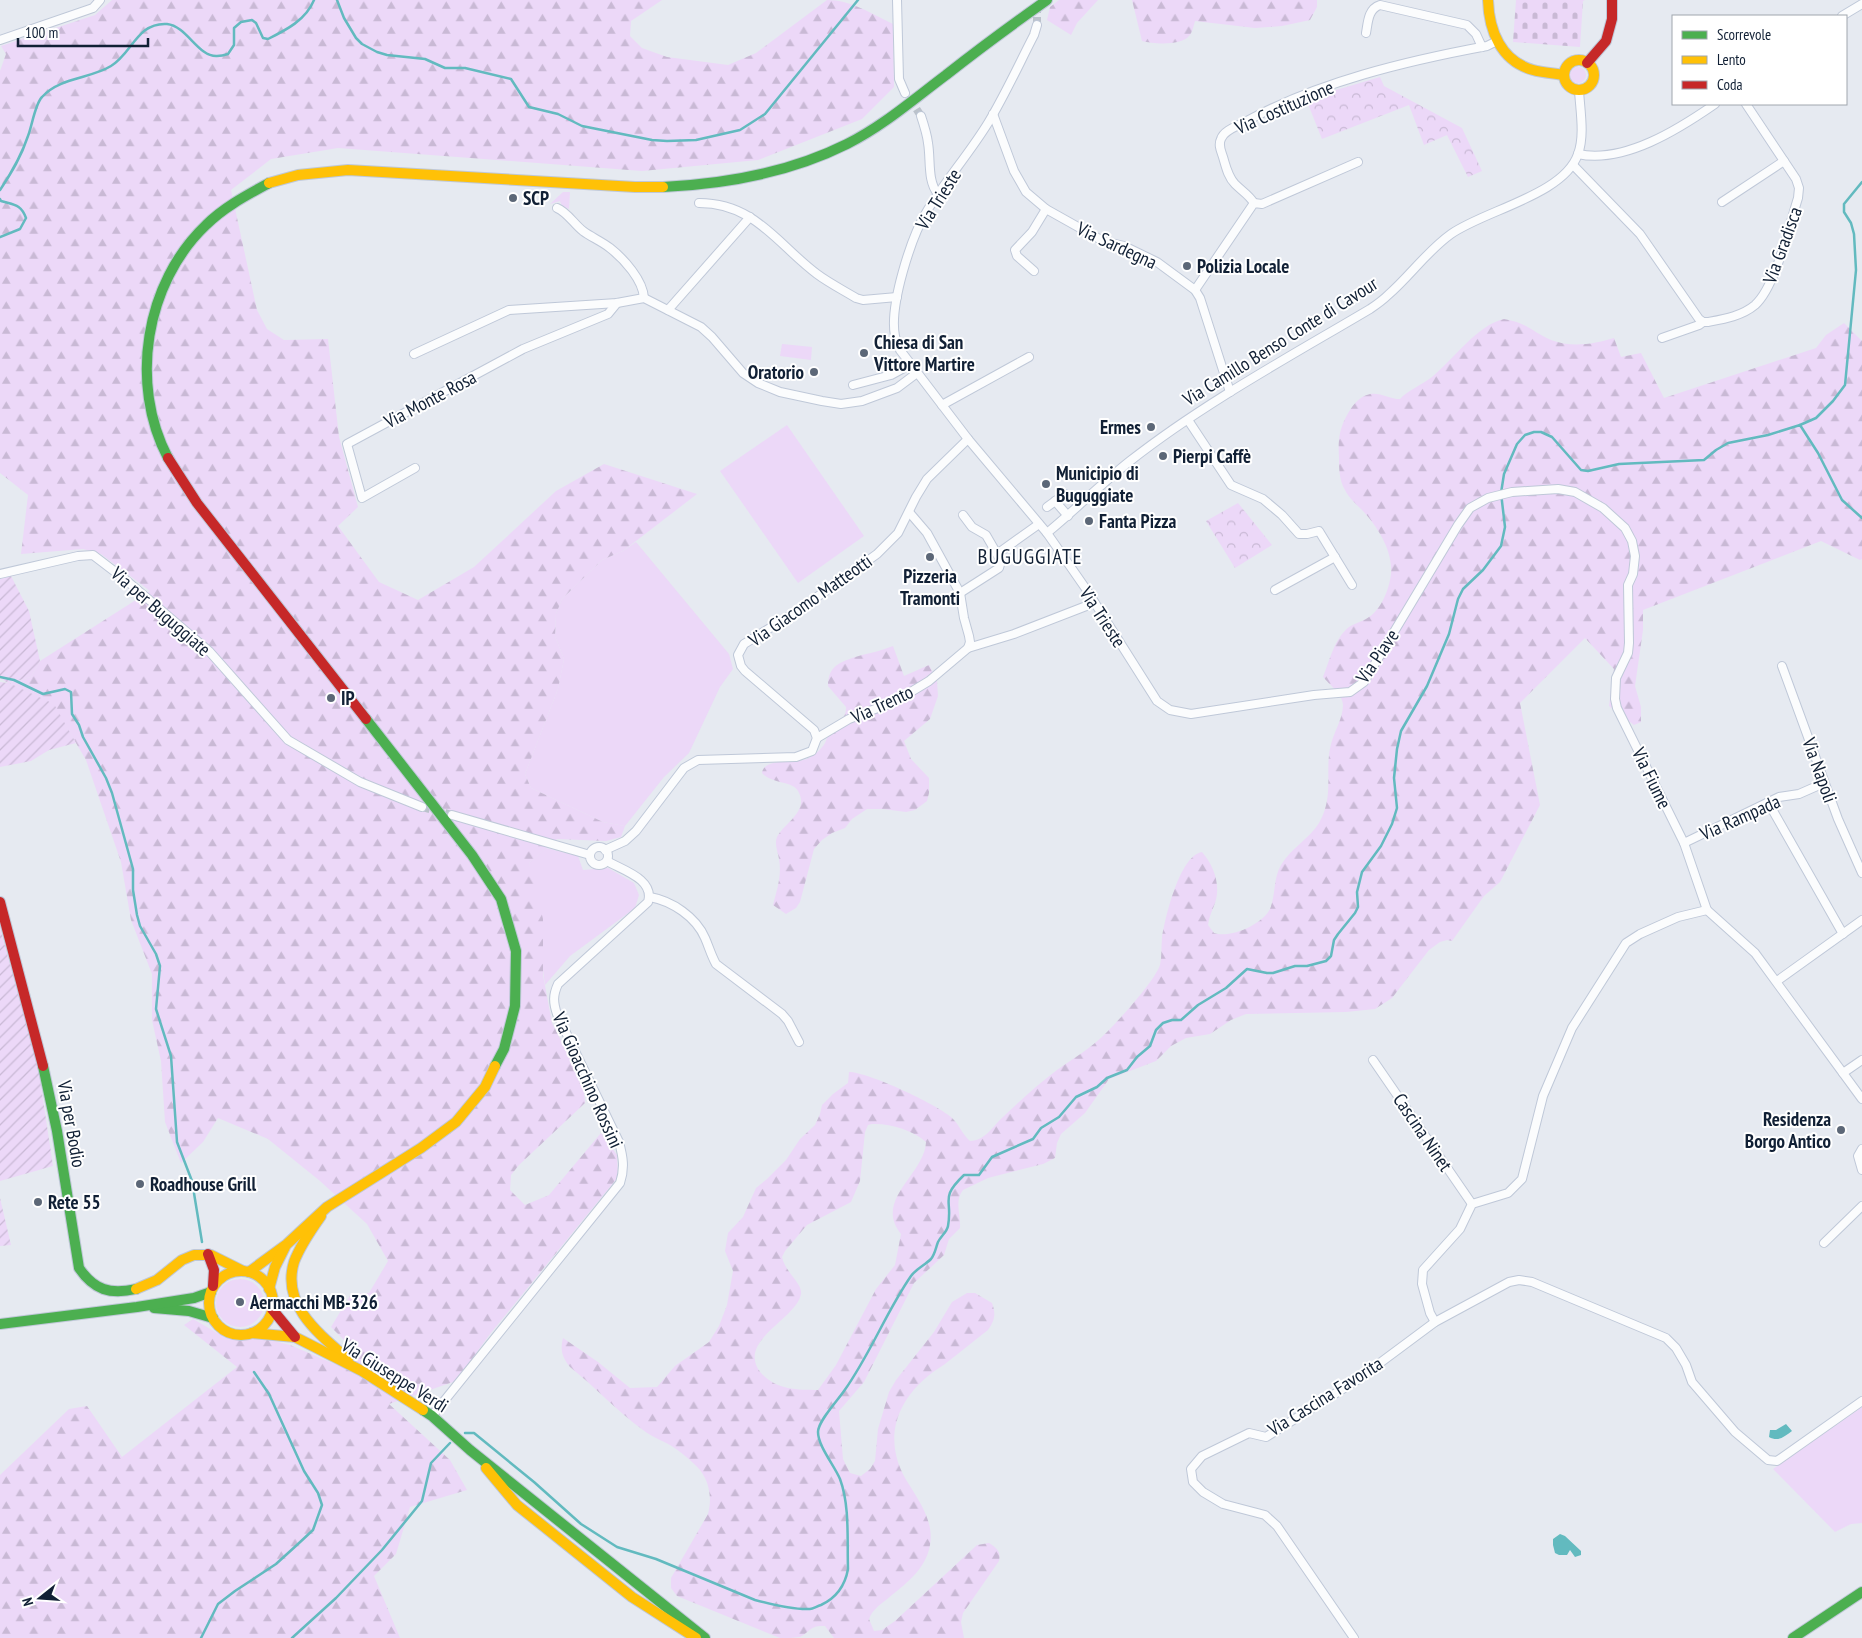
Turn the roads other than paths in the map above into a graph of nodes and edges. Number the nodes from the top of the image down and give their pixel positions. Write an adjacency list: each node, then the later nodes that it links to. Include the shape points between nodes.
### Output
1 (100, 0): 10 (street, via 93,8)
2 (897, 0): 16 (street, via 900,79)
3 (1047, 0): 94 (main road, via 895,115 848,143 799,164 718,184 677,187 348,170 308,173 271,182 237,199 207,222 184,249 164,282 150,322 145,361 148,398 156,432 173,467 197,503 472,855 501,899 516,951 515,1006 504,1049 485,1087 456,1122)
4 (1488, 0): 11 (main road)
5 (1612, 0): 13 (main road, via 1612,19 1606,41)
6 (1862, 4): 7 (street)
7 (1844, 15)
8 (1037, 25): 19 (street, Via Trieste)
9 (1366, 33): 12 (street, via 1370,12 1380,6 1467,26 1476,34)
10 (0, 40)
11 (1495, 42): 12 (street, Via Costituzione); 14 (main road, via 1515,63)
12 (1482, 47): 28 (street, Via Costituzione, via 1315,89 1224,134 1220,147 1228,175)
13 (1587, 63): 14 (main road, via 1578,60 1570,63); 15 (main road, via 1593,79 1588,87)
14 (1564, 75): 15 (main road, via 1570,87)
15 (1579, 90): 21 (street, Via Camillo Benso Conte di Cavour, via 1581,132)
16 (905, 92)
17 (1713, 105): 21 (street, via 1667,134 1638,146 1608,154)
18 (1747, 105): 22 (street, Via Gradisca)
19 (993, 114): 25 (street, Via Trieste); 30 (street, Via Sardegna, via 1014,171 1026,192)
20 (921, 116): 25 (street, via 929,146 933,189)
21 (1578, 154): 24 (street, Via Camillo Benso Conte di Cavour)
22 (1784, 161): 26 (street); 38 (street, Via Gradisca, via 1796,179 1798,198 1777,266 1766,290 1747,310 1728,318)
23 (1358, 162): 28 (street, via 1262,204)
24 (1573, 165): 38 (street, via 1640,234); 45 (street, Via Camillo Benso Conte di Cavour, via 1551,185 1452,233 1436,245 1388,296 1370,309)
25 (938, 194): 34 (street, Via Trieste, via 916,234)
26 (1722, 202)
27 (699, 203): 31 (street, via 732,208)
28 (1254, 203): 33 (street)
29 (557, 208): 35 (street, via 622,258 643,288)
30 (1046, 209): 32 (street, via 1032,232 1014,250); 33 (street, Via Sardegna, via 1103,241 1124,246 1157,262)
31 (750, 217): 34 (street, via 817,274 856,298); 37 (street)
32 (1034, 271)
33 (1195, 290): 45 (street)
34 (897, 297): 42 (street, Via Trieste, via 895,336 900,350)
35 (644, 298): 36 (street, Via Monte Rosa); 37 (street)
36 (617, 303): 40 (street, Via Monte Rosa, via 509,310); 49 (street, Via Monte Rosa, via 608,314 524,350 347,444 362,498)
37 (668, 310): 43 (street, via 712,337 743,373 780,392 841,404 862,401 897,388)
38 (1703, 322): 39 (street, Via Gradisca)
39 (1662, 338)
40 (414, 354)
41 (1029, 357): 46 (street)
42 (911, 364): 43 (street, Via Trieste); 44 (street, via 891,375)
43 (917, 373): 46 (street, Via Trieste)
44 (853, 385)
45 (1230, 392): 47 (street, Via Camillo Benso Conte di Cavour)
46 (942, 405): 48 (street, Via Trieste)
47 (1188, 420): 56 (street, Via Camillo Benso Conte di Cavour, via 1130,461); 60 (street, via 1230,485 1263,499 1298,534 1320,532)
48 (968, 439): 54 (street, Via Giacomo Matteotti, via 927,479); 57 (street, Via Trieste)
49 (415, 468)
50 (1065, 494): 52 (street)
51 (1488, 498): 68 (street, Via Piave, via 1470,508 1364,682 1350,692 1191,714); 74 (street, Via Fiume, via 1512,492 1576,492 1625,528 1635,556 1628,585 1628,653 1616,678 1615,699)
52 (1055, 501): 53 (street); 56 (street)
53 (1047, 507)
54 (909, 512): 64 (street, via 927,533); 69 (street, Via Giacomo Matteotti, via 898,533 877,554 796,612 744,644 738,655 745,671 814,730)
55 (963, 515): 59 (street, via 972,527 986,535)
56 (1068, 516): 58 (street, Via Camillo Benso Conte di Cavour)
57 (1039, 524): 58 (street, Via Trieste); 59 (street)
58 (1047, 534): 65 (street, Via Trieste)
59 (997, 554): 64 (street, via 1001,561 999,568)
60 (1335, 557): 62 (street); 63 (street)
61 (0, 574): 72 (street, Via per Buguggiate, via 92,555 209,651 288,740 360,782)
62 (1352, 585)
63 (1275, 590)
64 (960, 593): 66 (street, via 970,642)
65 (1094, 603): 66 (street, Via Trento); 68 (street, Via Trieste, via 1157,701)
66 (968, 648): 69 (street, Via Trento, via 929,681 896,701 849,719)
67 (1782, 666): 70 (street, Via Napoli)
68 (1170, 710)
69 (817, 738): 75 (street, via 812,751 796,757 698,760 684,768 636,831 625,841)
70 (1824, 783): 71 (street, Via Rampada); 78 (street, Via Napoli)
71 (1768, 802): 74 (street, Via Rampada); 83 (street)
72 (422, 807)
73 (452, 814): 76 (street)
74 (1684, 843): 81 (street, Via Fiume)
75 (605, 850): 76 (street, via 596,848); 77 (street)
76 (590, 855): 77 (street, via 596,865)
77 (607, 860): 79 (street, via 637,877 647,886)
78 (1862, 873)
79 (650, 897): 85 (street, via 691,918 702,932 716,964 782,1014); 110 (street, Via Gioacchino Rossini, via 645,906 558,984 554,994 557,1014 619,1142 624,1160 620,1183)
80 (0, 902): 97 (main road, Via per Bodio, via 43,1064 83,1276 101,1290 136,1289 157,1280 190,1256)
81 (1707, 910): 84 (street, Via Fiume, via 1755,953); 92 (street, via 1678,917 1626,943 1572,1028 1544,1096 1522,1179 1508,1193)
82 (1862, 920): 83 (street)
83 (1842, 934): 84 (street)
84 (1777, 981): 88 (street, Via Fiume)
85 (799, 1042)
86 (1373, 1060): 92 (street, Cascina Ninet)
87 (1862, 1060): 88 (street)
88 (1843, 1073): 89 (street, Via Fiume)
89 (1862, 1099)
90 (1862, 1149): 91 (street, via 1858,1156)
91 (1862, 1170)
92 (1472, 1204): 104 (street, via 1460,1229 1423,1270 1422,1284)
93 (1862, 1206): 95 (street)
94 (327, 1207): 96 (main road); 108 (main road, via 293,1264 290,1285 298,1309 312,1328)
95 (1824, 1243)
96 (287, 1244): 98 (main road); 100 (main road, via 275,1267)
97 (208, 1254): 98 (main road); 99 (main road, via 214,1270)
98 (246, 1272): 99 (main road, via 226,1275); 100 (main road, via 264,1282)
99 (212, 1289): 101 (main road, via 194,1298); 103 (main road, via 210,1310)
100 (269, 1289): 102 (main road)
101 (137, 1307): 103 (main road, via 189,1311); 105 (main road)
102 (272, 1309): 106 (main road, via 268,1319); 107 (main road, Via Giuseppe Verdi)
103 (213, 1318): 106 (main road, via 218,1325 234,1334)
104 (1435, 1322): 109 (street, Via Cascina Favorita, via 1498,1287 1519,1280 1532,1282 1606,1312 1666,1338 1676,1348 1692,1382 1736,1432 1768,1460 1777,1461); 118 (street, Via Cascina Favorita, via 1357,1380 1266,1437 1249,1433 1202,1456 1192,1469 1194,1482 1203,1492 1222,1504 1265,1515 1277,1526)
105 (0, 1324)
106 (252, 1333): 107 (main road, Via Giuseppe Verdi)
107 (295, 1337): 108 (main road, Via Giuseppe Verdi)
108 (362, 1371): 110 (main road, Via Giuseppe Verdi)
109 (1862, 1401)
110 (432, 1416): 111 (main road, Via Giuseppe Verdi)
111 (470, 1450): 112 (main road, Via Giuseppe Verdi); 113 (main road, Via Giuseppe Verdi, via 517,1505)
112 (546, 1511): 113 (main road, Via Giuseppe Verdi, via 556,1524 587,1550); 114 (main road, Via Giuseppe Verdi)
113 (590, 1562): 114 (main road, Via Giuseppe Verdi, via 599,1561); 116 (main road, Via Giuseppe Verdi, via 632,1597)
114 (643, 1588): 117 (main road, Via Giuseppe Verdi)
115 (1862, 1592): 119 (main road)
116 (696, 1638)
117 (705, 1638)
118 (1354, 1638)
119 (1793, 1638)

